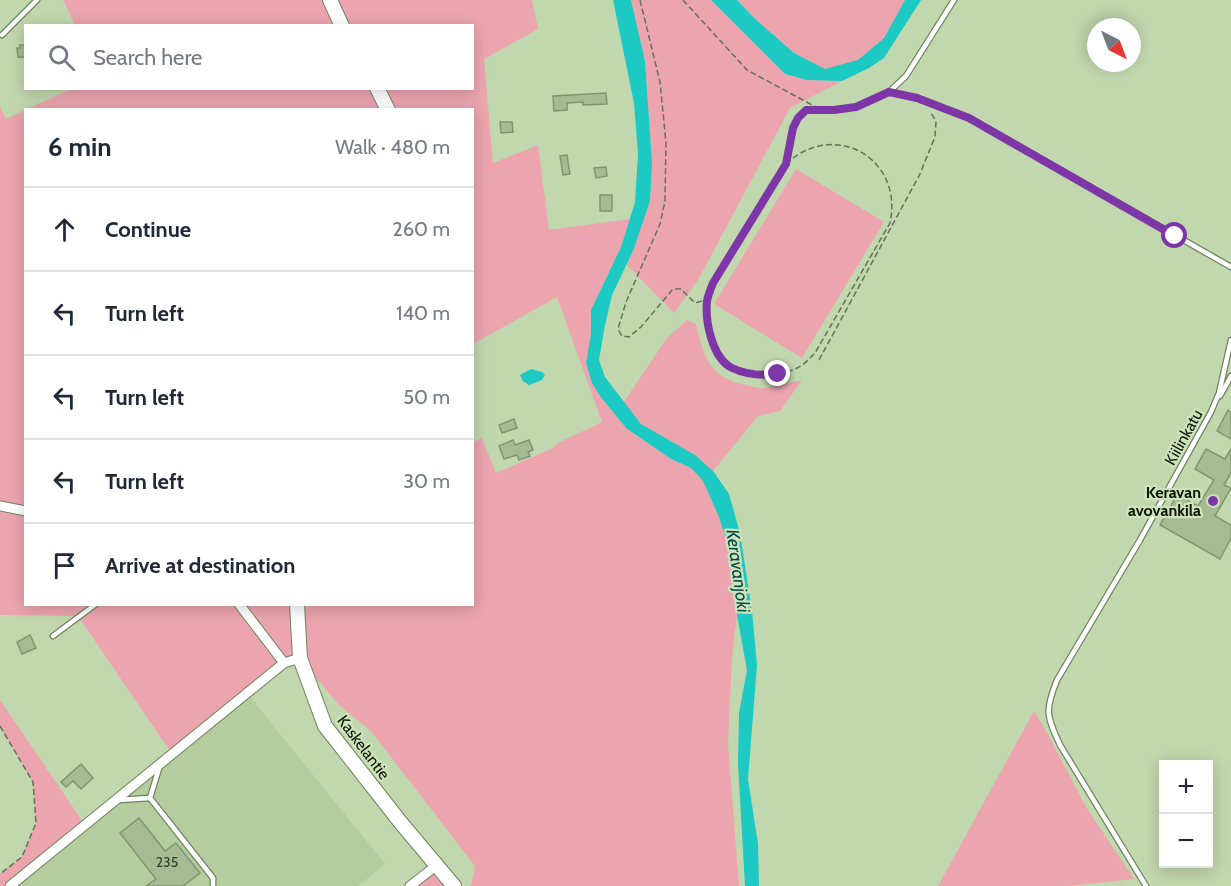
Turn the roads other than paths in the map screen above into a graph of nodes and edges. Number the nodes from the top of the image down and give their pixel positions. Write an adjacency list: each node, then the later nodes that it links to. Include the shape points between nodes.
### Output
1 (37, 0): 5 (lane)
2 (330, 0): 4 (street)
3 (954, 0): 7 (lane, via 906,76)
4 (341, 24)
5 (2, 35)
6 (378, 90): 9 (street)
7 (889, 92)
8 (917, 98): 10 (lane, via 979,124)
9 (387, 108)
10 (1231, 267)
11 (1231, 340): 13 (lane, Kiilinkatu)
12 (1231, 376): 13 (lane)
13 (1211, 412): 30 (lane, Kiilinkatu, via 1048,702 1051,727 1060,745)
14 (0, 506): 15 (street)
15 (24, 511)
16 (93, 606): 19 (lane)
17 (241, 606): 21 (street)
18 (297, 606): 20 (street, Kaskelantie)
19 (53, 636)
20 (300, 658): 21 (street); 25 (street, Kaskelantie, via 325,726)
21 (284, 663): 22 (street)
22 (161, 763): 23 (lane); 24 (street)
23 (150, 798): 24 (lane); 27 (lane, via 213,878)
24 (116, 800): 26 (street)
25 (437, 865): 28 (street); 29 (street, Kaskelantie)
26 (10, 886)
27 (213, 886)
28 (410, 886)
29 (454, 886)
30 (1146, 886)

